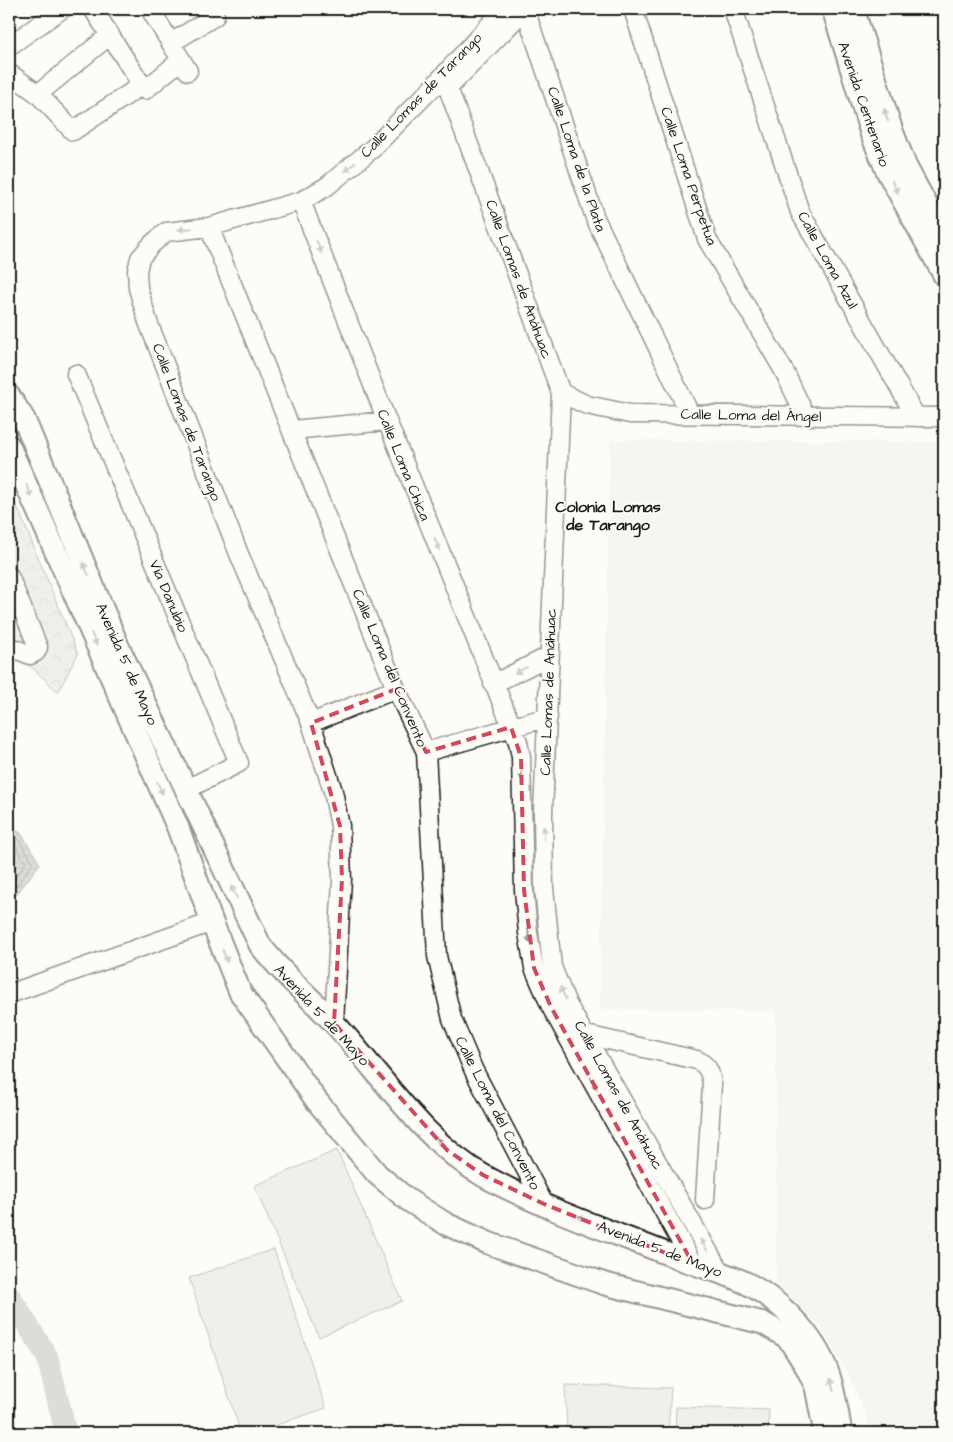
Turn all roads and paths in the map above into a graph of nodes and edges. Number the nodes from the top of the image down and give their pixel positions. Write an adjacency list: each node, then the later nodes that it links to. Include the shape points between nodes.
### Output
1 (62, 9): 13 (street)
2 (93, 9): 11 (street)
3 (150, 9): 12 (street)
4 (504, 9): 15 (street, Calle Lomas de Tarango)
5 (525, 9): 15 (street); 25 (street, Calle Loma de la Plata, via 595,218)
6 (632, 9): 26 (street, Calle Loma Perpetua, via 708,239 784,371)
7 (732, 9): 27 (street, Calle Loma Azul, via 800,212)
8 (833, 9): 21 (main road, Avenida Centenario, one-way to 21, via 869,126 887,171)
9 (853, 9): 20 (main road, Avenida Centenario, one-way to 9, via 892,132)
10 (215, 16): 12 (street)
11 (110, 35): 16 (street); 17 (street)
12 (171, 43): 16 (street, via 185,66)
13 (9, 46)
14 (9, 73): 17 (street)
15 (442, 86): 18 (street, Calle Lomas de Tarango, one-way to 18, via 326,187); 23 (street, Calle Lomas de Anáhuac)
16 (143, 88): 17 (street, via 73,131)
17 (38, 94)
18 (302, 201): 19 (street, Calle Lomas de Tarango); 29 (street, Calle Loma Chica, one-way to 29)
19 (209, 227): 30 (street, Calle Loma del Convento); 38 (street, Calle Lomas de Tarango, one-way to 38, via 166,232 140,258 138,288 148,322 239,554)
20 (944, 238)
21 (944, 275)
22 (76, 374): 41 (street, Vía Danubio, via 239,763)
23 (561, 393): 25 (street, Calle Loma del Ángel, via 587,405 630,414); 34 (street, Calle Lomas de Anáhuac)
24 (9, 396): 41 (main road, Avenida 5 de Mayo, one-way to 24, via 118,646 24,419)
25 (690, 414): 26 (street, Calle Loma del Ángel)
26 (805, 415): 27 (street, Calle Loma del Ángel)
27 (916, 417): 28 (street, Calle Loma del Ángel)
28 (944, 417)
29 (387, 421): 30 (street); 35 (street, Calle Loma Chica, one-way to 35)
30 (292, 430): 36 (street, Calle Loma del Convento)
31 (9, 446): 42 (main road, Avenida 5 de Mayo, one-way to 42, via 178,828)
32 (9, 576): 33 (street, via 38,647 30,655)
33 (9, 646)
34 (549, 656): 35 (street, one-way to 35); 37 (street, Calle Lomas de Anáhuac)
35 (493, 684): 39 (street, Calle Loma Chica)
36 (396, 689): 38 (street); 40 (street, Calle Loma del Convento)
37 (548, 717): 39 (street); 45 (street, Calle Lomas de Anáhuac, one-way to 37, via 567,1004 552,967 547,935 543,813)
38 (311, 723): 44 (street, Calle Lomas de Tarango, via 334,791 340,826 342,879)
39 (511, 727): 40 (street); 48 (street, Calle Lomas de Anáhuac, one-way to 48, via 521,757 524,890 534,968 551,1006)
40 (426, 752): 47 (street, Calle Loma del Convento, via 437,956 452,1019 474,1071)
41 (184, 790): 44 (main road, Avenida 5 de Mayo, one-way to 41, via 287,978 260,945)
42 (212, 922): 43 (street); 50 (main road, Avenida 5 de Mayo, one-way to 50, via 240,992 259,1022 316,1100 377,1174 408,1200 446,1224 488,1243 605,1284 745,1317 763,1323)
43 (9, 994)
44 (334, 1022): 47 (main road, Avenida 5 de Mayo, one-way to 44, via 483,1175 447,1150 394,1095)
45 (586, 1035): 46 (street, via 697,1060 706,1065 712,1084); 49 (street, Calle Lomas de Anáhuac, one-way to 45)
46 (706, 1200)
47 (544, 1204): 48 (main road, Avenida 5 de Mayo, one-way to 47)
48 (693, 1264): 49 (main road, Avenida 5 de Mayo); 50 (main road, via 759,1304)
49 (720, 1272): 52 (main road, Avenida 5 de Mayo, one-way to 49, via 830,1377 819,1353 801,1328 778,1304 750,1285)
50 (788, 1338): 51 (main road, Avenida 5 de Mayo, via 816,1387)
51 (825, 1433)
52 (841, 1433)

